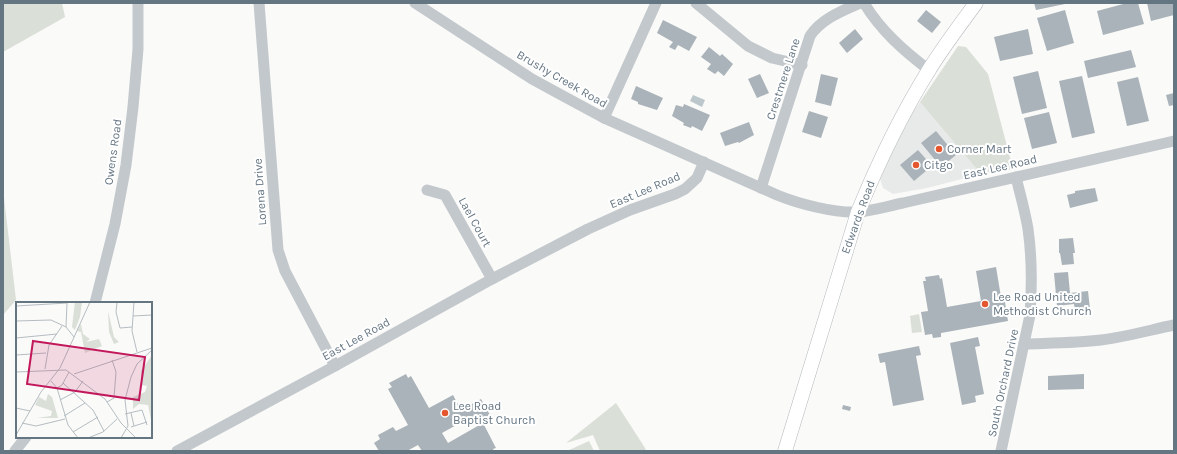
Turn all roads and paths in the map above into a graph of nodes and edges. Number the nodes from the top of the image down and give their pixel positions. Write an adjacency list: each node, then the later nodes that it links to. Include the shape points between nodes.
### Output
1 (138, 3): 19 (street, Owens Road, via 138,48 126,165 115,224)
2 (259, 3): 22 (street, Lorena Drive, via 278,250 285,271)
3 (415, 3): 11 (street, Brushy Creek Road, via 532,79)
4 (656, 3): 11 (street)
5 (696, 3): 9 (street, via 748,46 772,58)
6 (860, 3): 9 (street, Crestmere Lane, via 818,26 806,44)
7 (864, 3): 10 (street, via 888,35)
8 (976, 3): 10 (main road, Edwards Road)
9 (802, 65): 15 (street, Crestmere Lane)
10 (929, 70): 17 (main road, Edwards Road, via 888,142)
11 (604, 118): 13 (street, Brushy Creek Road)
12 (1174, 141): 14 (street, East Lee Road)
13 (704, 162): 15 (street, East Lee Road); 18 (street, East Lee Road, via 697,178 685,189 607,220)
14 (1016, 177): 17 (street, East Lee Road); 21 (street, South Orchard Drive, via 1030,248 1032,293)
15 (761, 188): 17 (street, East Lee Road, via 796,203)
16 (427, 190): 18 (street, Lael Court, via 446,195)
17 (858, 212): 26 (main road, Edwards Road)
18 (492, 279): 22 (street, East Lee Road)
19 (95, 302)
20 (1174, 325): 21 (street, via 1102,340)
21 (1024, 344): 27 (street, South Orchard Drive)
22 (335, 366): 25 (street, East Lee Road)
23 (25, 438): 24 (street)
24 (15, 451)
25 (177, 451)
26 (784, 451)
27 (1001, 451)

